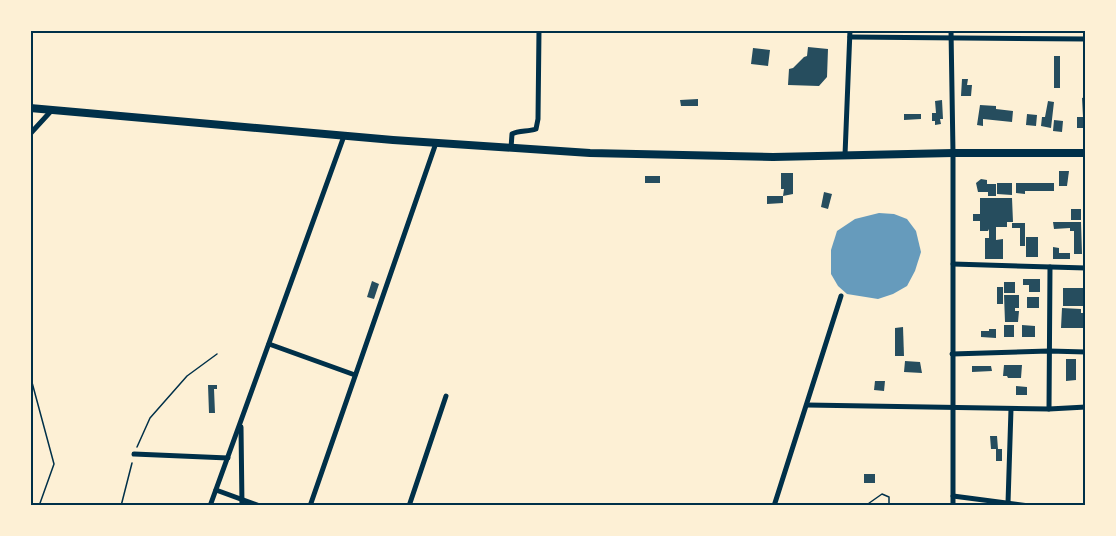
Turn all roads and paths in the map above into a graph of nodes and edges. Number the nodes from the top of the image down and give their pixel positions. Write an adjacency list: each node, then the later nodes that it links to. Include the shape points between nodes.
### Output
1 (539, 30): 11 (street, via 536,129 512,134)
2 (951, 30): 4 (street)
3 (850, 33): 4 (street); 14 (street)
4 (952, 38): 5 (street); 12 (street)
5 (1086, 39)
6 (30, 108): 7 (main road)
7 (52, 110): 8 (street); 9 (main road)
8 (30, 134)
9 (344, 136): 10 (main road); 19 (street)
10 (436, 143): 11 (main road); 25 (street)
11 (511, 148): 14 (main road, via 714,156)
12 (953, 153): 13 (main road); 14 (main road); 15 (street)
13 (1086, 153)
14 (845, 155)
15 (953, 264): 16 (street); 23 (street)
16 (1050, 267): 17 (street); 20 (street)
17 (1086, 268)
18 (841, 296): 27 (street)
19 (269, 344): 25 (street); 32 (street)
20 (1049, 351): 21 (street); 23 (street); 31 (street)
21 (1086, 352)
22 (217, 354): 33 (path, via 187,376 150,418)
23 (952, 354): 29 (street)
24 (30, 375): 39 (path, via 54,464)
25 (355, 375): 43 (street)
26 (446, 396): 44 (street)
27 (807, 405): 29 (street); 45 (street)
28 (1086, 407): 31 (street)
29 (952, 408): 30 (street); 36 (street)
30 (1011, 409): 31 (street); 38 (street)
31 (1049, 409)
32 (241, 423): 34 (street); 37 (street)
33 (134, 454): 34 (street); 40 (path)
34 (228, 458): 35 (street)
35 (216, 490): 37 (street); 41 (street)
36 (953, 495): 38 (street); 48 (street)
37 (242, 503): 42 (street)
38 (1008, 503): 49 (street)
39 (39, 506)
40 (121, 506)
41 (210, 506)
42 (260, 506)
43 (310, 506)
44 (409, 506)
45 (774, 506)
46 (865, 506): 47 (path, via 882,494 889,497)
47 (889, 506)
48 (953, 506)
49 (1029, 506)

